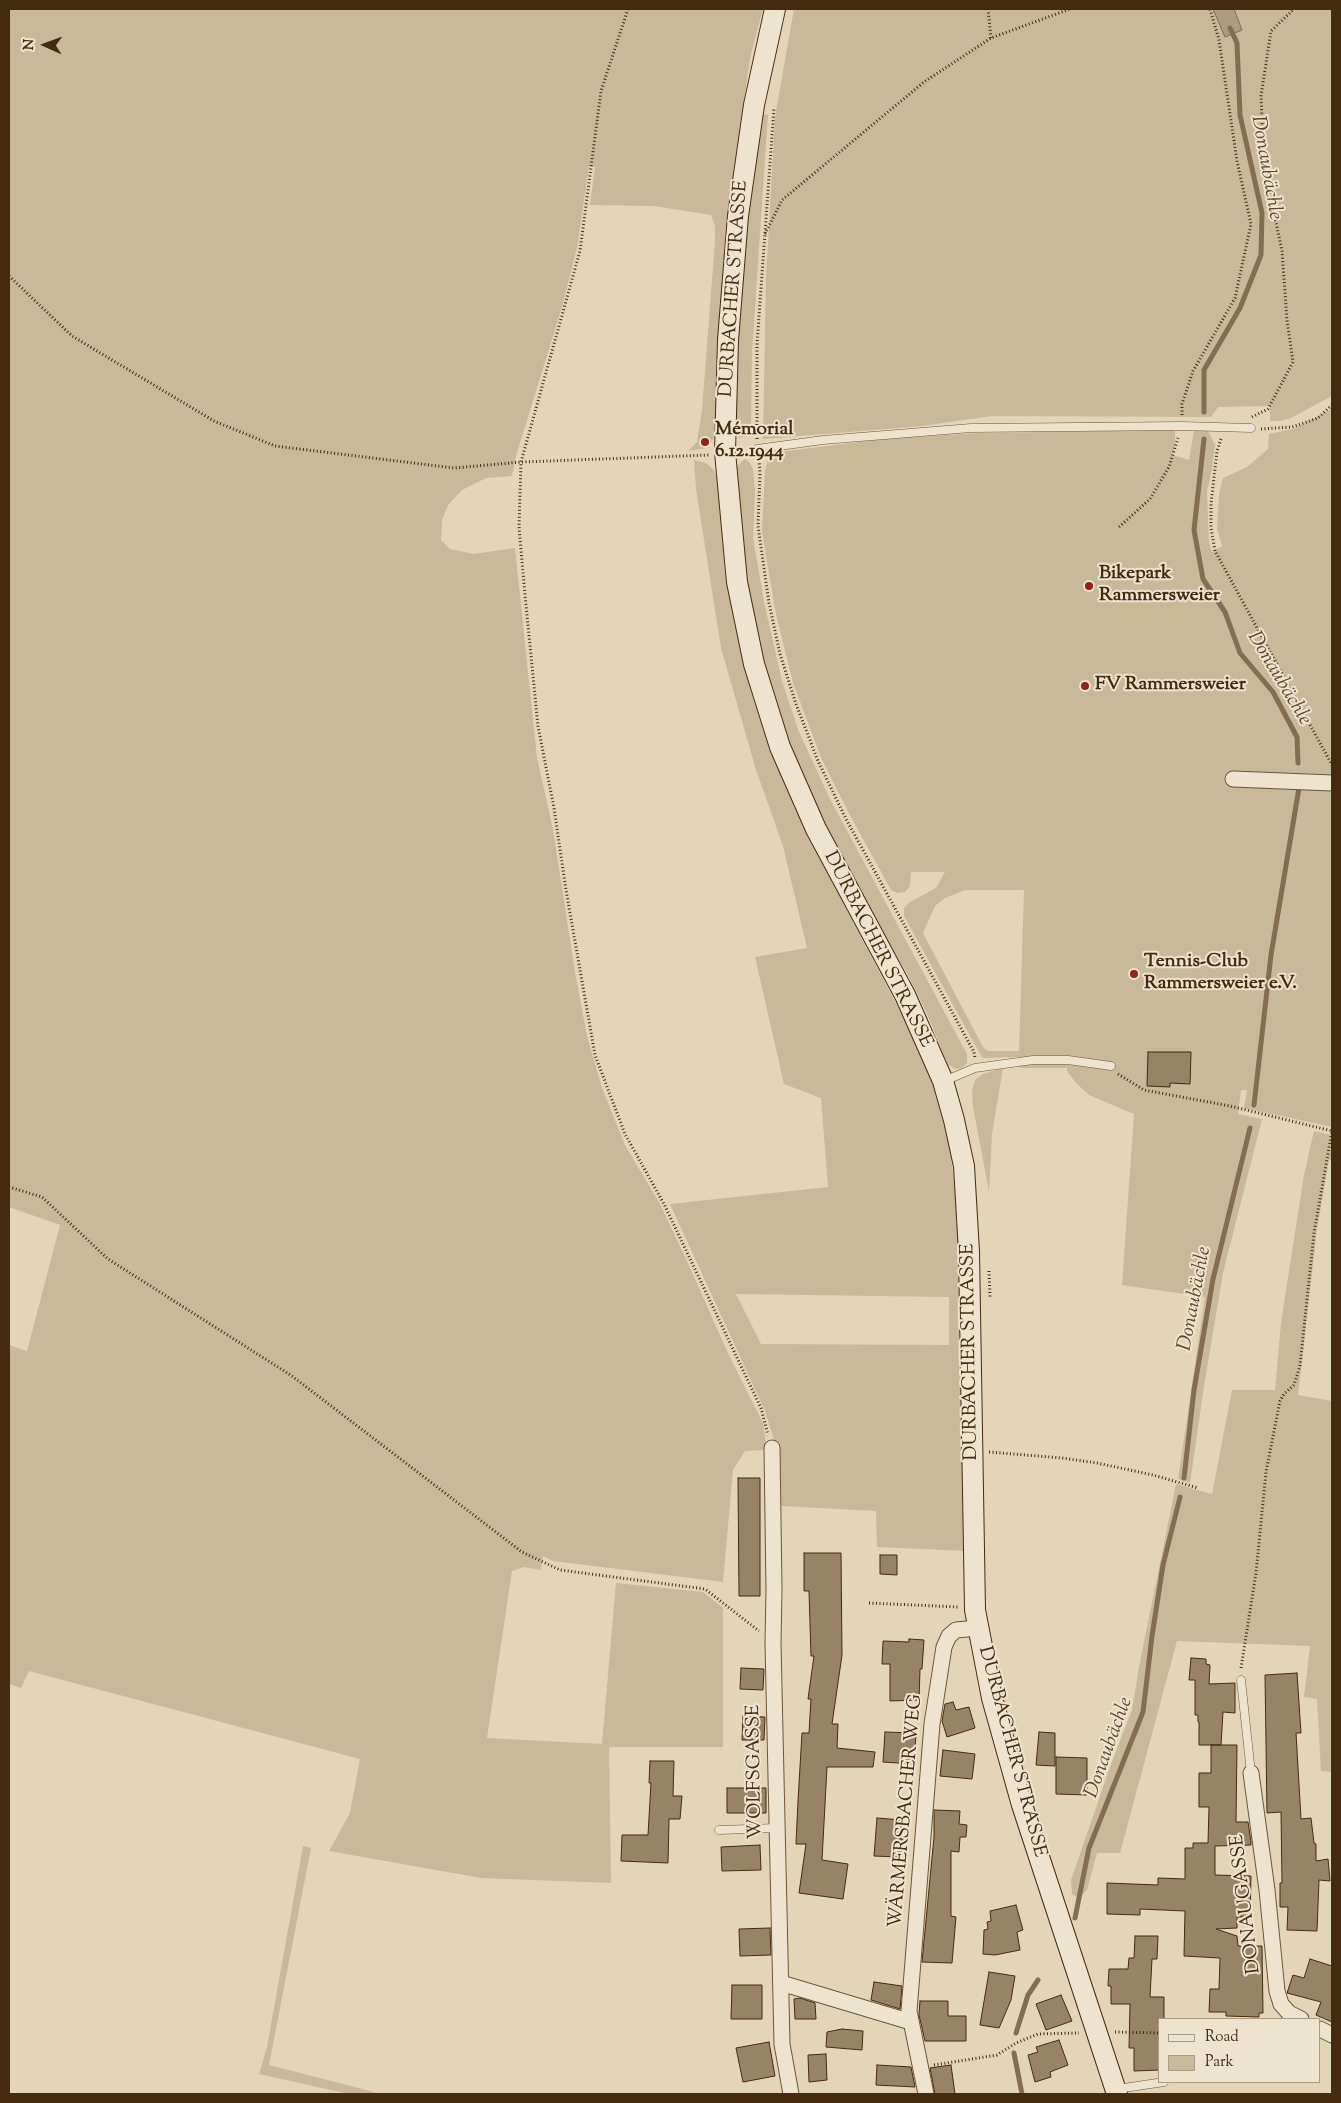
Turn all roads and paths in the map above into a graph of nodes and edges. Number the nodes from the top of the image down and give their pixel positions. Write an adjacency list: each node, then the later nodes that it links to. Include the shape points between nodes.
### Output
1 (628, 9): 17 (path, via 601,91 580,251)
2 (774, 9): 16 (street, DURBACHER STRASSE, via 754,105 738,216 728,340)
3 (988, 9): 7 (path)
4 (1070, 9): 7 (path)
5 (1210, 9): 12 (path, via 1219,40 1237,161 1251,224 1235,298 1193,371 1182,404)
6 (1294, 9): 13 (path, via 1271,31 1261,96 1264,165 1282,251 1293,362 1268,409)
7 (991, 38): 9 (path, via 924,82 782,200)
8 (775, 99): 9 (path)
9 (764, 237): 15 (path, via 757,344)
10 (9, 276): 17 (path, via 72,336 214,421 275,446 454,468)
11 (1332, 405): 14 (path, via 1318,418 1292,427)
12 (1182, 426): 13 (lane); 15 (lane, via 971,428 823,440); 18 (path, via 1169,467 1150,499)
13 (1225, 428): 14 (lane); 19 (path, via 1217,451 1212,504 1211,528 1216,551)
14 (1251, 428)
15 (757, 449): 23 (path, via 760,472 758,526 768,594 780,654 796,704 818,761 846,819 974,1052)
16 (725, 452): 17 (path, via 704,456); 24 (street, DURBACHER STRASSE, via 737,582 754,664 780,747 816,830 905,995)
17 (521, 462): 27 (path, via 519,527 538,726 595,1055 625,1134 664,1204 761,1408)
18 (1119, 527)
19 (1332, 765)
20 (1233, 779): 21 (street)
21 (1332, 783)
22 (1110, 1066): 23 (lane, via 1068,1060 1033,1060); 25 (path, via 1124,1079 1144,1090 1230,1106)
23 (975, 1068): 24 (lane)
24 (943, 1082): 28 (street, DURBACHER STRASSE, via 964,1166)
25 (1332, 1131): 34 (path, via 1314,1233 1300,1366 1294,1385 1280,1401 1266,1472)
26 (9, 1187): 33 (path, via 42,1197 108,1259 292,1376 522,1552 560,1570 705,1589)
27 (772, 1448): 33 (street, WOLFSGASSE)
28 (974, 1453): 29 (path, via 1022,1454 1097,1463); 32 (street, DURBACHER STRASSE, via 973,1599)
29 (1198, 1488)
30 (869, 1603): 31 (path)
31 (958, 1607)
32 (978, 1628): 40 (street, WÄRMERSBACHER WEG, via 956,1630 944,1647 932,1724 909,2011); 41 (street, DURBACHER STRASSE, via 992,1698 1022,1805)
33 (773, 1642): 36 (street, WOLFSGASSE)
34 (1242, 1680): 35 (lane)
35 (1251, 1773): 39 (street, DONAUGASSE, via 1277,1992 1280,2004)
36 (777, 1828): 37 (lane); 38 (street, WOLFSGASSE)
37 (719, 1830)
38 (781, 1983): 40 (street); 46 (street, WOLFSGASSE, via 782,2044)
39 (1299, 2018)
40 (911, 2022): 43 (street, WÄRMERSBACHER WEG)
41 (1096, 2032): 42 (path); 43 (path, via 1038,2034 997,2055); 45 (street, DURBACHER STRASSE)
42 (1158, 2033)
43 (920, 2068): 47 (street, WÄRMERSBACHER WEG)
44 (1159, 2083): 45 (lane)
45 (1116, 2092)
46 (791, 2094)
47 (926, 2094)

